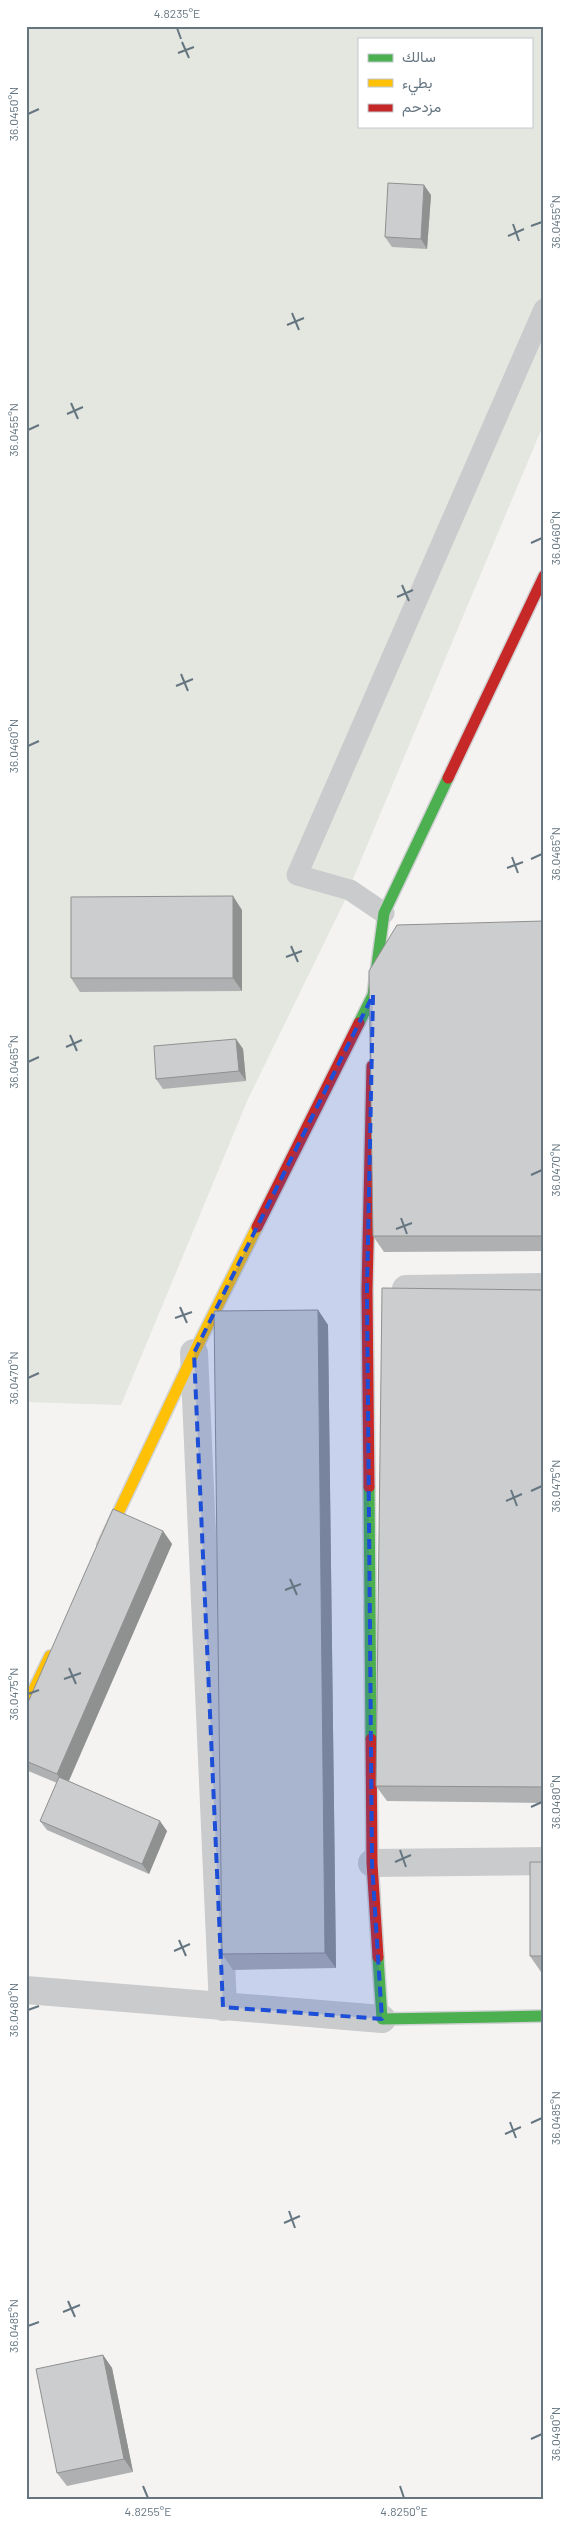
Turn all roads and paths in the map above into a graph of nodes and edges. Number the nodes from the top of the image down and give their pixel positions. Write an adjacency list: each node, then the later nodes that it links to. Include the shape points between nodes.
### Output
1 (544, 309): 3 (lane, via 297,875 350,890)
2 (544, 576): 3 (street)
3 (384, 913): 4 (street)
4 (373, 995): 5 (street); 9 (street)
5 (372, 1025)
6 (372, 1054): 8 (street)
7 (544, 1287): 8 (street)
8 (367, 1290): 14 (street)
9 (194, 1353): 10 (street); 16 (street)
10 (97, 1556)
11 (56, 1644): 12 (street)
12 (26, 1706)
13 (544, 1861): 14 (street)
14 (372, 1864): 18 (street)
15 (26, 1990): 16 (street)
16 (223, 2007): 18 (street)
17 (544, 2016): 18 (street)
18 (382, 2019)

